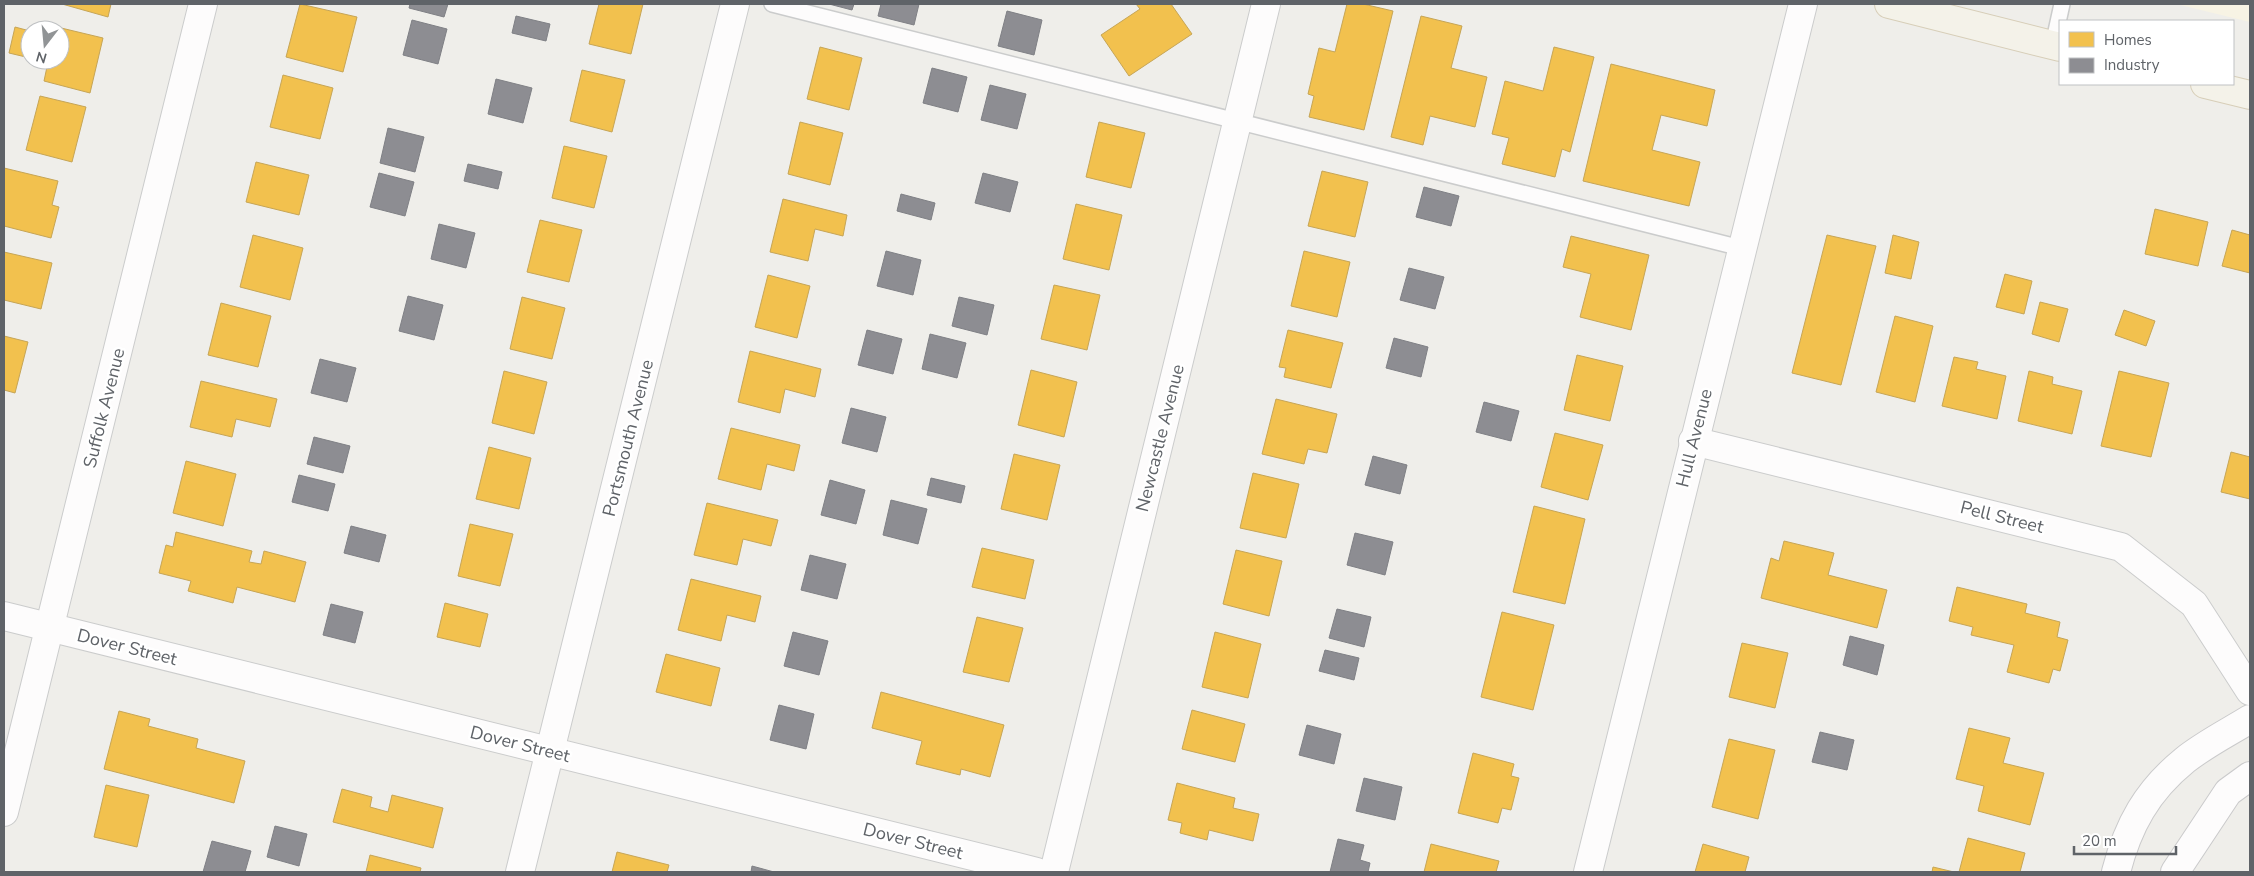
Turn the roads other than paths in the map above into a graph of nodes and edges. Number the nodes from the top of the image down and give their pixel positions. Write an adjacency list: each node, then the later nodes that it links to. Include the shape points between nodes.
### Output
1 (203, 4): 17 (street, Suffolk Avenue)
2 (736, 4): 20 (street, Portsmouth Avenue)
3 (772, 4): 13 (lane)
4 (1266, 4): 13 (street, Newcastle Avenue)
5 (1803, 4): 14 (street, Hull Avenue)
6 (1889, 4): 10 (main road)
7 (2062, 4): 8 (lane)
8 (2060, 20)
9 (2059, 25): 10 (lane)
10 (2056, 46)
11 (2209, 85): 12 (main road)
12 (2250, 96)
13 (1238, 121): 14 (lane); 25 (street, Newcastle Avenue)
14 (1741, 248): 15 (street, Hull Avenue)
15 (1693, 441): 18 (street, Pell Street, via 2121,547 2194,604); 26 (street, Hull Avenue)
16 (4, 616): 17 (street, Dover Street)
17 (50, 628): 20 (street, Dover Street); 22 (street, Suffolk Avenue)
18 (2250, 691)
19 (2250, 719): 27 (street, via 2185,760 2147,799 2124,840)
20 (551, 752): 23 (street, Portsmouth Avenue); 24 (street, Dover Street)
21 (2250, 776): 28 (street, via 2228,792)
22 (4, 812)
23 (520, 872)
24 (1037, 872)
25 (1054, 872)
26 (1588, 872)
27 (2116, 872)
28 (2175, 872)

